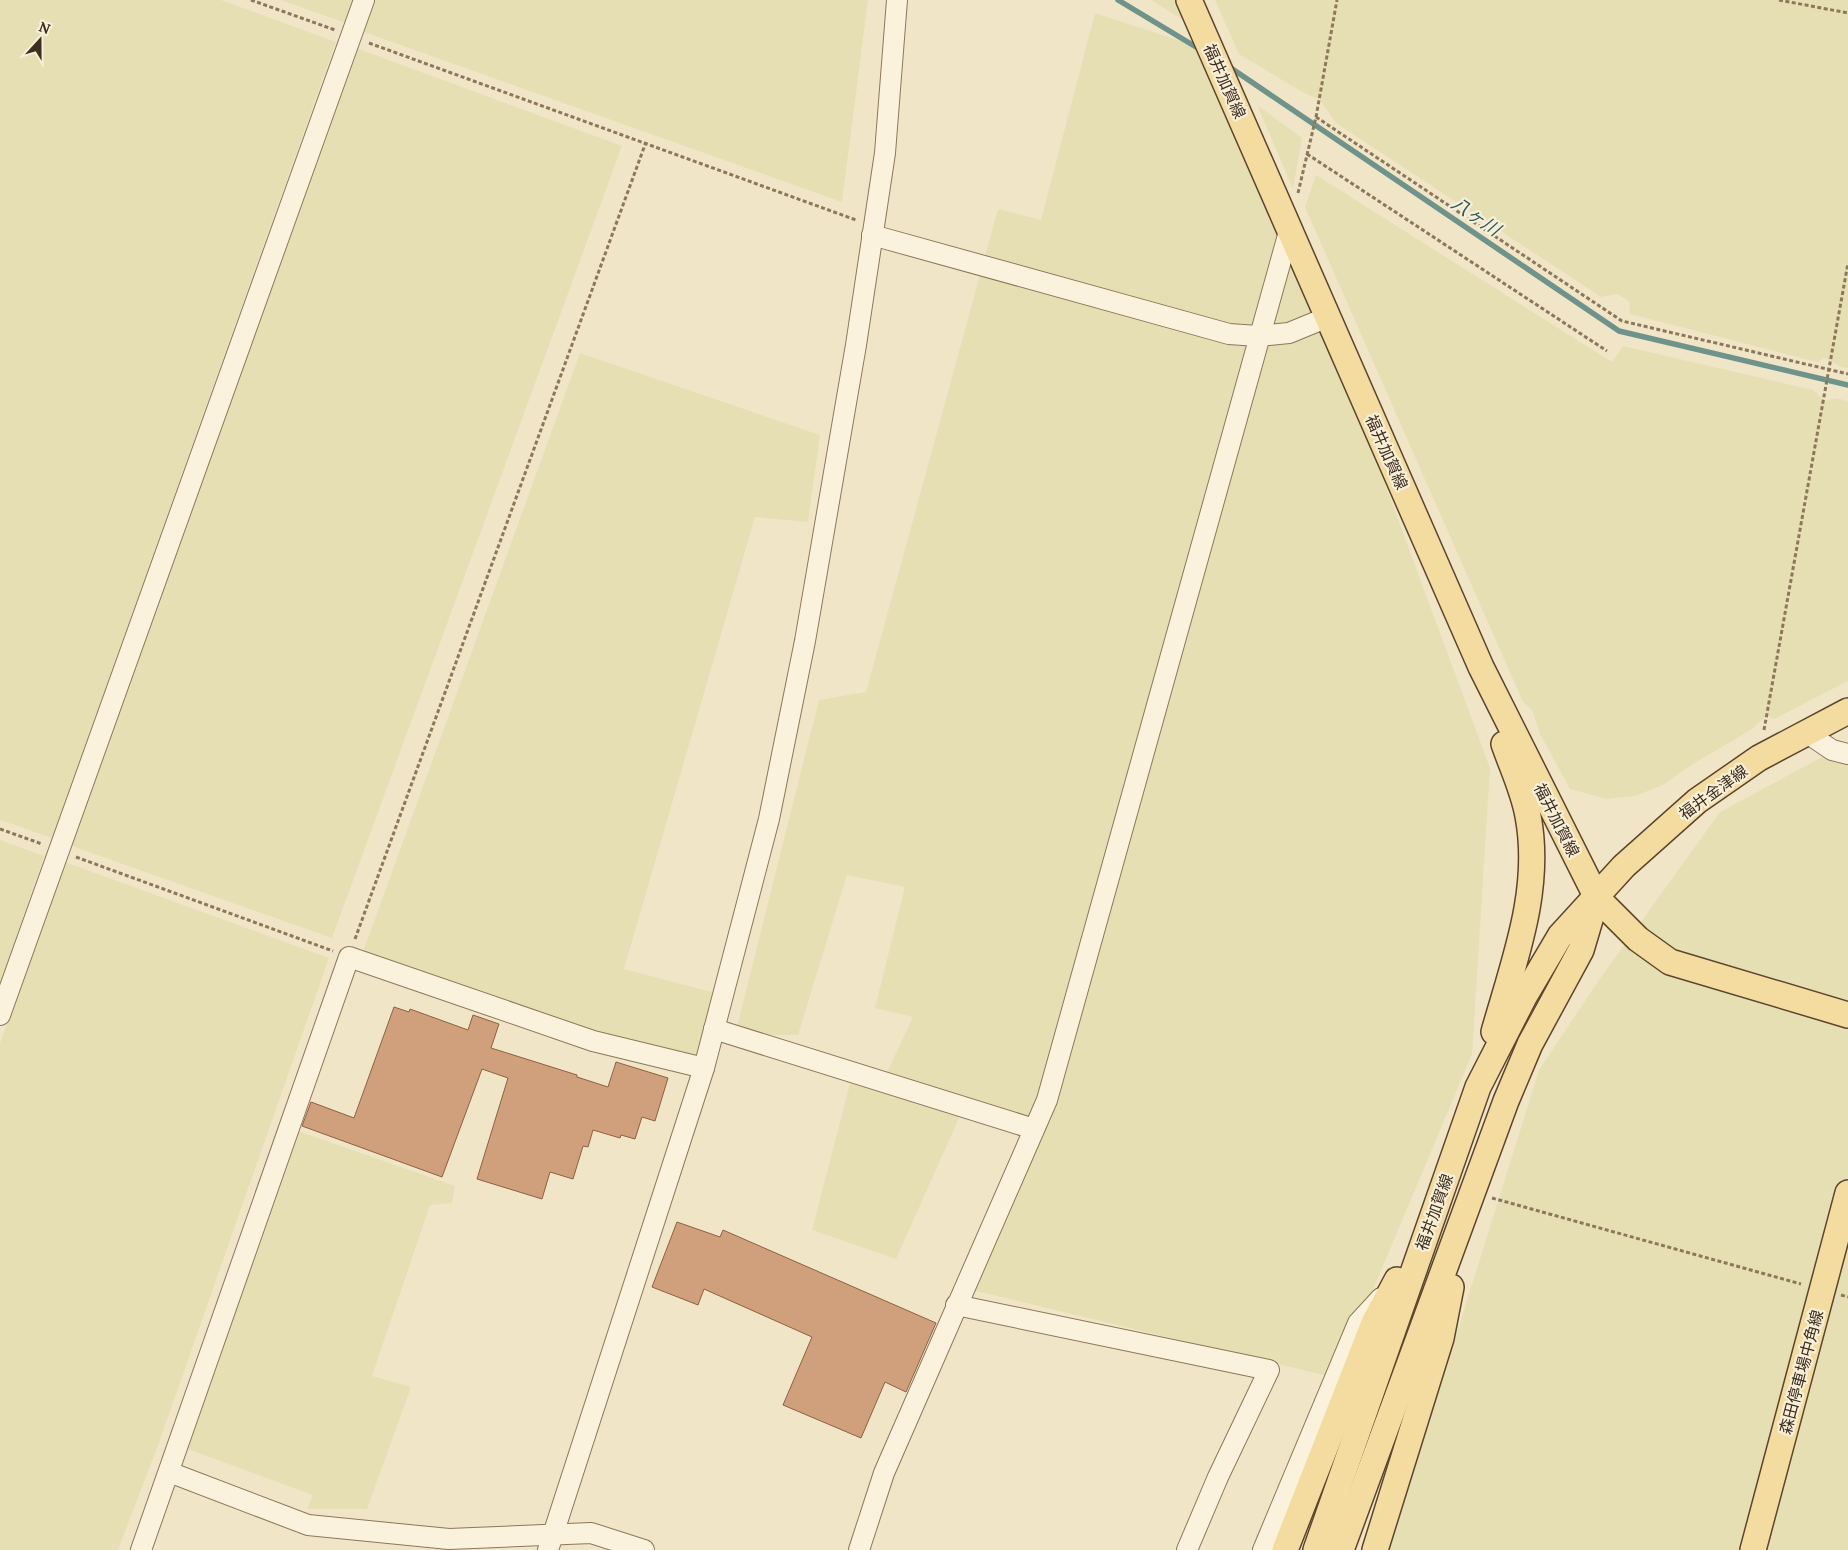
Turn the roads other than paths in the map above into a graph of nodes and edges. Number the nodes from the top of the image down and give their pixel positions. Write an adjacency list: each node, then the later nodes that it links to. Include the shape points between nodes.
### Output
1 (364, 0): 13 (street)
2 (897, 0): 5 (street, via 885,153)
3 (1190, 0): 4 (main road, 福井加賀線)
4 (1290, 228): 6 (main road, 福井加賀線); 7 (street)
5 (873, 231): 7 (street, via 1229,334); 15 (street, via 790,722 769,819)
6 (1328, 317): 7 (street, via 1289,334); 8 (main road, 福井加賀線)
7 (1258, 336): 18 (street, via 1049,1091)
8 (1481, 667): 12 (main road, 福井加賀線); 17 (main road, via 1528,814 1534,859 1529,906)
9 (1848, 711): 10 (main road, 福井金津線)
10 (1807, 732): 11 (street, via 1832,750); 12 (main road, 福井金津線, via 1759,758 1697,801 1624,866)
11 (1848, 754)
12 (1597, 898): 14 (main road, via 1638,939 1670,962); 17 (main road, 福井加賀線, via 1560,936 1524,997); 20 (main road, 福井加賀線, via 1581,950 1530,1044)
13 (0, 1015)
14 (1848, 1015)
15 (714, 1029): 16 (street); 18 (street)
16 (704, 1068): 24 (street, via 593,1041 348,957); 25 (street)
17 (1478, 1087): 21 (main road, 福井加賀線)
18 (1034, 1129): 23 (street)
19 (1848, 1193): 35 (main road, 森田停車場中角線)
20 (1456, 1240): 33 (main road, 福井加賀線); 34 (main road, via 1449,1302 1440,1338)
21 (1423, 1241): 22 (main road); 32 (main road, 福井加賀線)
22 (1395, 1284): 30 (street, via 1358,1323); 31 (main road, via 1374,1323)
23 (956, 1305): 28 (street, via 884,1473); 29 (street, via 1269,1370)
24 (169, 1472): 25 (street, via 308,1525 449,1539); 26 (street)
25 (550, 1542): 27 (street, via 591,1533)
26 (141, 1550)
27 (644, 1550)
28 (858, 1550)
29 (1187, 1550)
30 (1263, 1550)
31 (1285, 1550)
32 (1316, 1550)
33 (1341, 1550)
34 (1375, 1550)
35 (1753, 1550)

